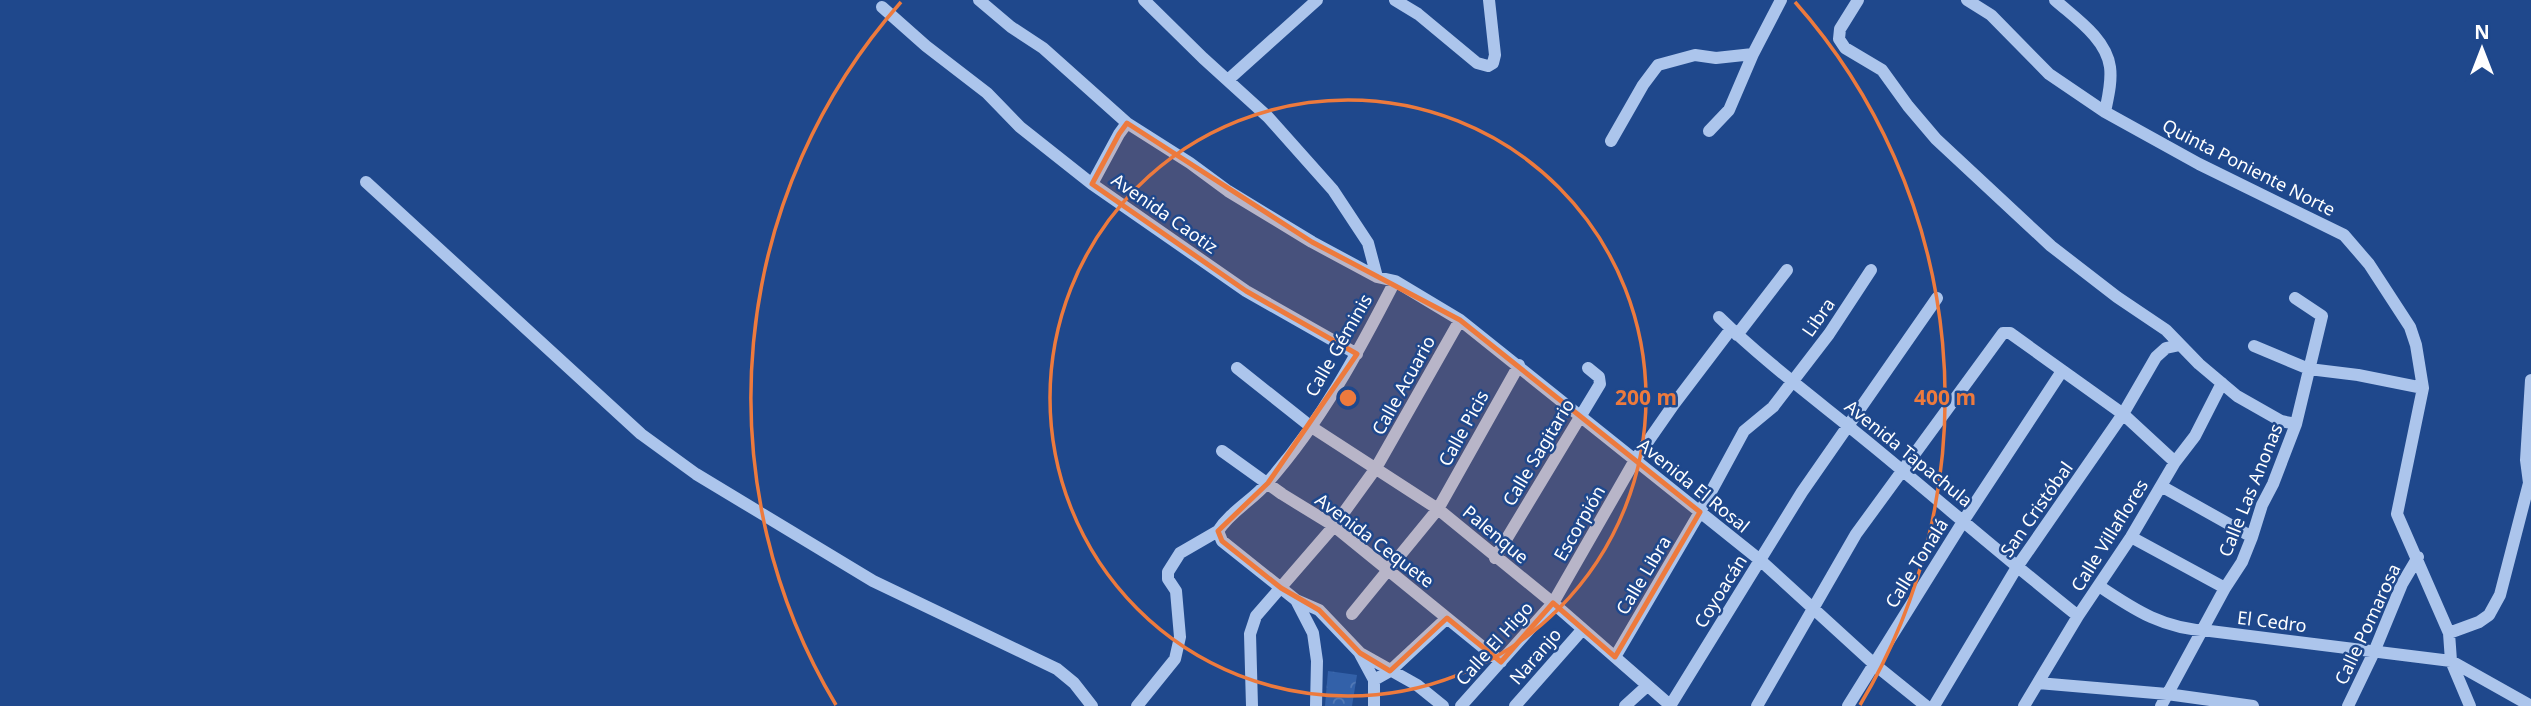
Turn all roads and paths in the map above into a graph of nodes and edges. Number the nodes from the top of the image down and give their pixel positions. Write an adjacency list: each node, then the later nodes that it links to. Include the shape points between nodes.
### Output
1 (979, 0): 14 (street, Avenida El Rosal, via 1043,48)
2 (1144, 0): 12 (street)
3 (1317, 0): 12 (street)
4 (1395, 0): 5 (street, via 1477,63 1489,66 1494,55)
5 (1489, 0)
6 (1781, 0): 11 (street)
7 (1858, 0): 28 (street, via 1840,29 1839,39 1845,48 1882,70 1936,139 2051,246)
8 (1967, 0): 13 (street, Quinta Poniente Norte, via 1991,15 2049,74)
9 (2055, 0): 13 (street, via 2099,42 2110,65)
10 (882, 7): 18 (street, Avenida Caotiz)
11 (1753, 54): 15 (street, via 1729,110); 16 (street, via 1695,55 1658,65)
12 (1229, 79): 21 (street, via 1333,190 1368,243)
13 (2105, 112): 39 (street, Quinta Poniente Norte, via 2344,236 2369,264 2410,327)
14 (1127, 123): 18 (street); 21 (street, Avenida El Rosal, via 1228,191)
15 (1709, 131)
16 (1611, 141)
17 (366, 182): 87 (street, via 632,425 696,474 873,581 1057,669)
18 (1092, 184): 30 (street, Avenida Caotiz, via 1246,291)
19 (1787, 270): 27 (street, Escorpión)
20 (1871, 270): 37 (street, Libra)
21 (1377, 277): 22 (street, Avenida El Rosal)
22 (1395, 281): 26 (street, Avenida El Rosal); 30 (street, Calle Géminis)
23 (1937, 298): 44 (street, Coyoacán)
24 (2295, 298): 34 (street, Calle Las Anonas, via 2321,314)
25 (1719, 317): 27 (street, Avenida Tapachula)
26 (1461, 320): 31 (street, Avenida El Rosal); 48 (street, Calle Acuario)
27 (1734, 332): 37 (street, Avenida Tapachula); 46 (street, Escorpión, via 1674,404)
28 (2180, 345): 38 (street); 41 (street, San Cristóbal, via 2156,356)
29 (2254, 346): 34 (street)
30 (1357, 354): 43 (street, Calle Géminis)
31 (1519, 365): 40 (street, Avenida El Rosal); 52 (street, Calle Picis)
32 (1237, 368): 43 (street, Palenque)
33 (1588, 368): 40 (street, Calle Sagitario, via 1601,380)
34 (2309, 369): 39 (street); 42 (street, Calle Las Anonas)
35 (2062, 371): 41 (street); 49 (street, via 2010,333 2003,333); 54 (street, Calle Tonalá)
36 (2531, 380): 75 (street, via 2529,483 2500,595 2489,615)
37 (1792, 382): 44 (street, Avenida Tapachula); 53 (street, Libra, via 1773,407 1744,431)
38 (2222, 383): 42 (street, via 2281,421); 47 (street, Calle Villaflores)
39 (2423, 388): 59 (street, Quinta Poniente Norte, via 2397,514)
40 (1580, 414): 46 (street, Avenida El Rosal); 60 (street, Calle Sagitario)
41 (2123, 414): 47 (street); 62 (street, San Cristóbal)
42 (2296, 424): 58 (street, Calle Las Anonas)
43 (1310, 426): 48 (street, Palenque); 50 (street, Calle Géminis)
44 (1848, 426): 49 (street, Avenida Tapachula); 61 (street, Coyoacán)
45 (1223, 451): 50 (street, Avenida Cequete)
46 (1636, 460): 53 (street, Avenida El Rosal); 68 (street, Escorpión)
47 (2175, 462): 51 (street, Calle Villaflores)
48 (1376, 468): 52 (street, Palenque); 55 (street, Calle Acuario)
49 (1903, 471): 54 (street, Avenida Tapachula); 69 (street, via 1856,534)
50 (1268, 483): 55 (street, Avenida Cequete); 56 (street, Calle Géminis, via 1224,522)
51 (2161, 486): 57 (street, Calle Villaflores); 58 (street)
52 (1438, 509): 60 (street, Palenque); 63 (street, Calle Picis)
53 (1700, 512): 61 (street, Avenida El Rosal); 78 (street, Calle Libra)
54 (1964, 520): 62 (street, Avenida Tapachula); 81 (street, Calle Tonalá)
55 (1334, 526): 63 (street, Avenida Cequete); 65 (street, Calle Acuario)
56 (1220, 536): 65 (street); 88 (street, Calle Géminis, via 1180,553 1168,572 1176,591 1180,637 1175,659)
57 (2131, 537): 64 (street, Calle Villaflores); 66 (street)
58 (2252, 537): 66 (street, Calle Las Anonas)
59 (2418, 557): 75 (street, Quinta Poniente Norte); 76 (street, Calle Pomarosa)
60 (1496, 558): 68 (street, Palenque)
61 (1760, 560): 69 (street, Avenida El Rosal); 96 (street, Coyoacán)
62 (2017, 567): 71 (street, Avenida Tapachula); 100 (street, San Cristóbal)
63 (1388, 569): 70 (street, Calle Picis); 72 (street, Avenida Cequete)
64 (2099, 586): 71 (street, Calle Villaflores); 74 (street, El Cedro, via 2162,623)
65 (1281, 588): 67 (street); 89 (street, Calle Acuario, via 1256,616 1250,634)
66 (2225, 588): 74 (street, Calle Las Anonas)
67 (1296, 600): 77 (street, via 1319,610); 90 (street, via 1313,633)
68 (1553, 603): 73 (street, Palenque); 80 (street, Calle El Higo)
69 (1814, 608): 81 (street, Avenida El Rosal); 97 (street)
70 (1352, 614)
71 (2078, 616): 84 (street, Calle Villaflores)
72 (1447, 618): 80 (street, Avenida Cequete); 82 (street)
73 (1582, 630): 78 (street, Palenque); 94 (street, Naranjo)
74 (2202, 631): 76 (street, El Cedro); 86 (street, Calle Las Anonas)
75 (2449, 632): 79 (street, Quinta Poniente Norte)
76 (2374, 652): 79 (street, El Cedro); 103 (street, Calle Pomarosa)
77 (1360, 653): 82 (street); 83 (street)
78 (1615, 657): 85 (street, Palenque)
79 (2451, 661): 104 (street, Quinta Poniente Norte); 105 (street)
80 (1501, 662): 93 (street, Calle El Higo)
81 (1874, 664): 98 (street, Calle Tonalá); 99 (street, Avenida El Rosal)
82 (1390, 671): 83 (street); 92 (street)
83 (1374, 680): 91 (street)
84 (2038, 683): 86 (street); 101 (street, Calle Villaflores)
85 (1647, 686): 95 (street); 96 (street, Palenque)
86 (2164, 700): 102 (street)
87 (1092, 706)
88 (1137, 706)
89 (1252, 706)
90 (1315, 706)
91 (1374, 706)
92 (1443, 706)
93 (1461, 706)
94 (1515, 706)
95 (1625, 706)
96 (1670, 706)
97 (1758, 706)
98 (1848, 706)
99 (1926, 706)
100 (1934, 706)
101 (2024, 706)
102 (2253, 706)
103 (2348, 706)
104 (2470, 706)
105 (2531, 706)

